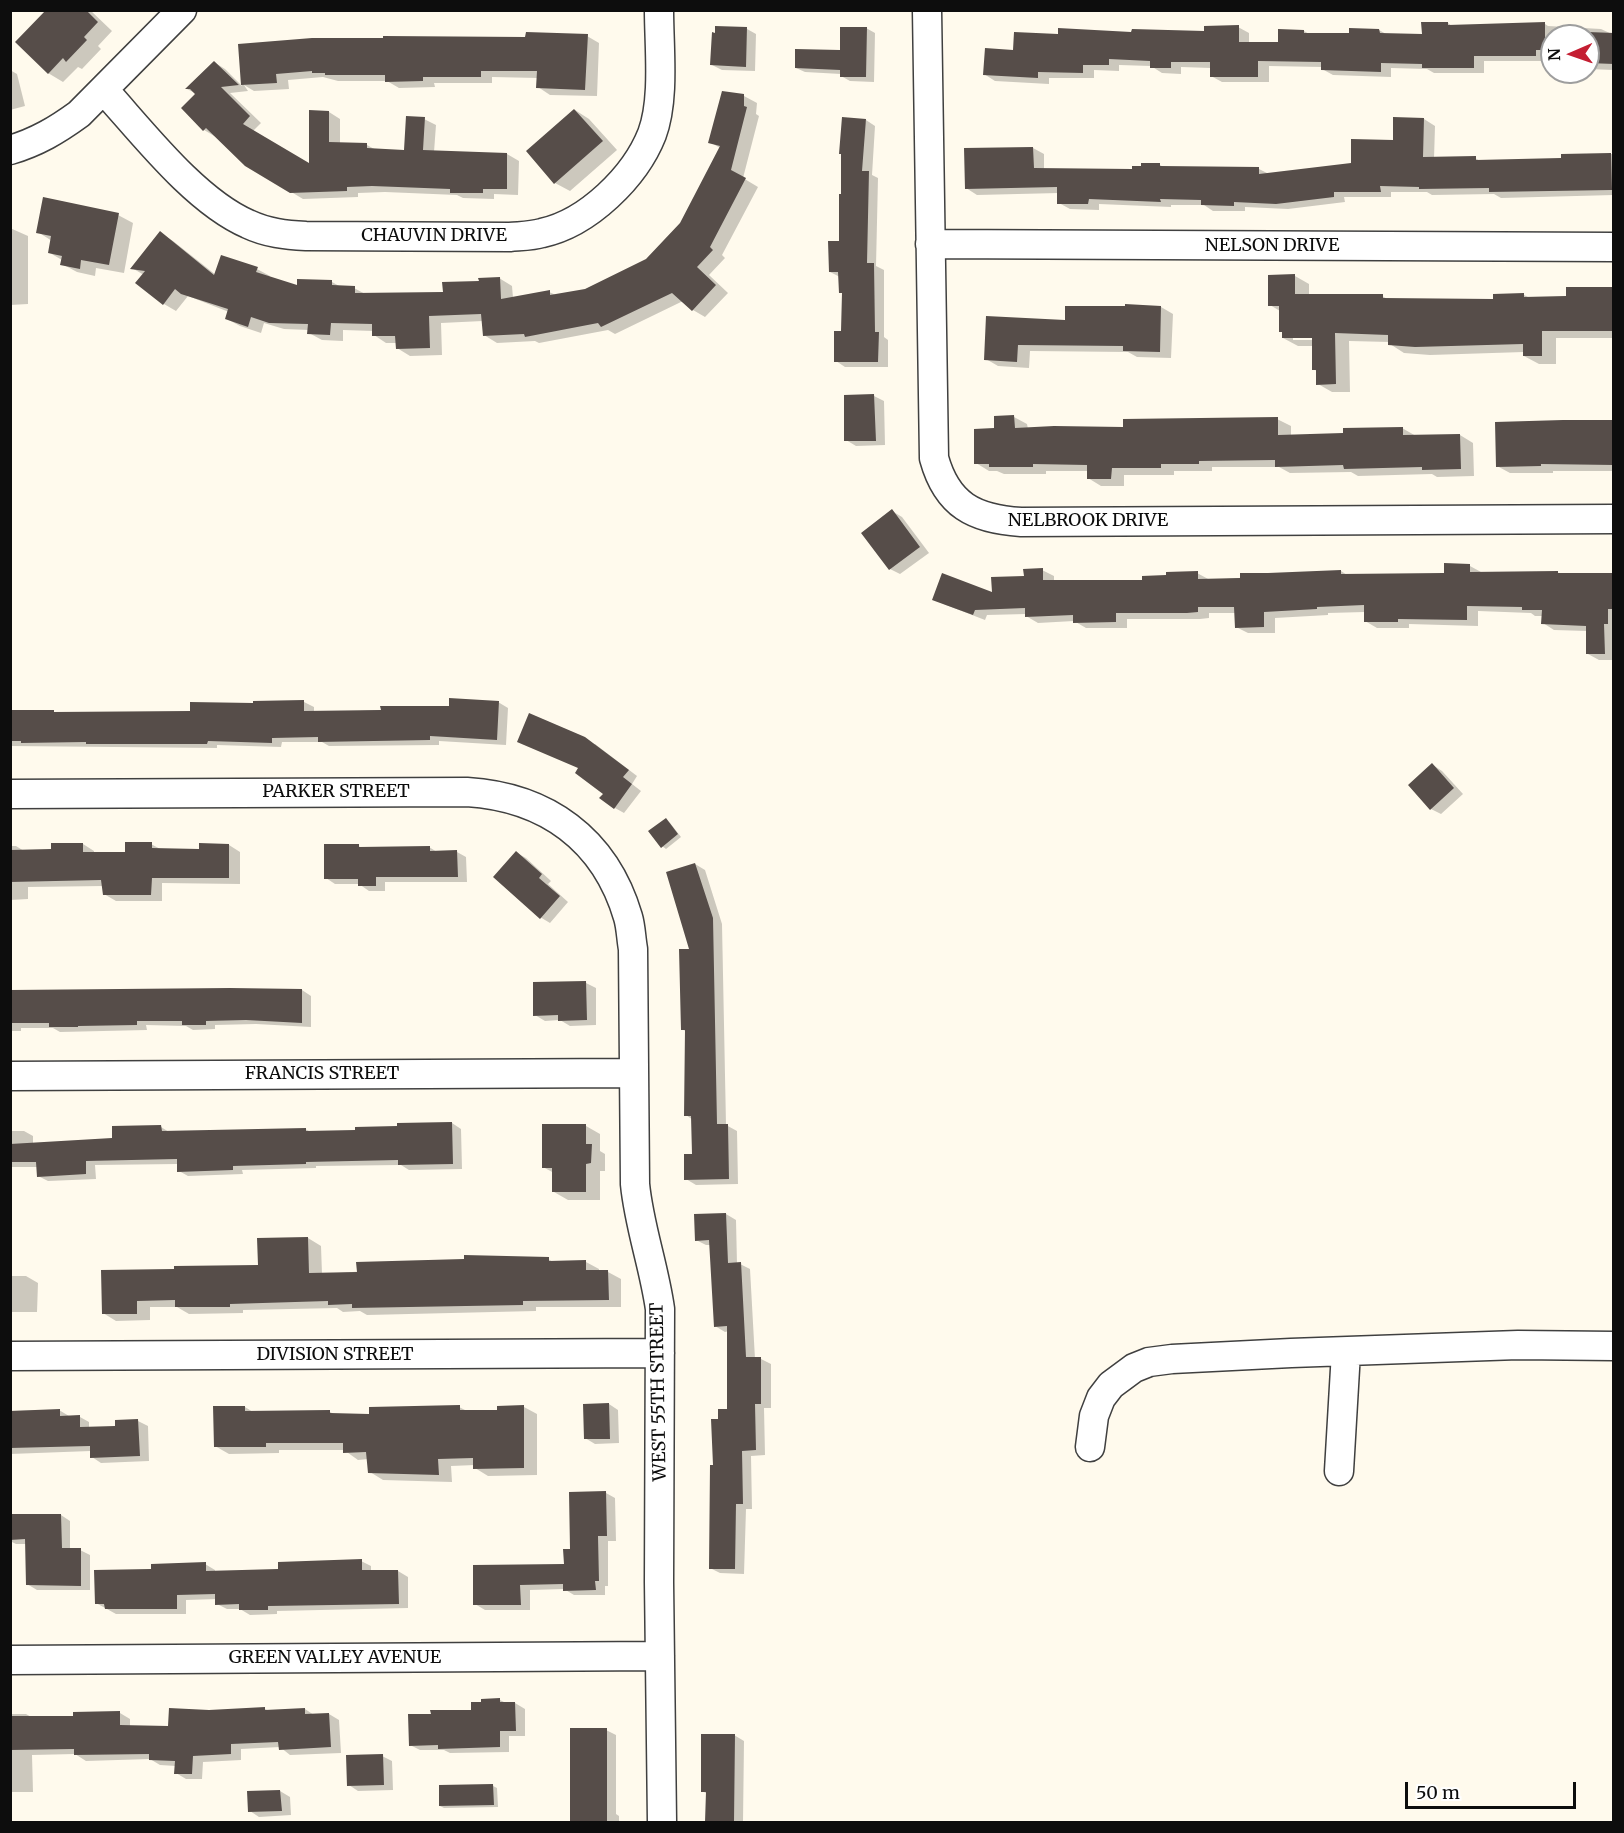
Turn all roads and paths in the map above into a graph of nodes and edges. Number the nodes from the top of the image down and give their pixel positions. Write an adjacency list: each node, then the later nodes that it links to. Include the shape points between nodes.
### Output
1 (182, 10): 4 (street)
2 (659, 10): 4 (street, CHAUVIN DRIVE, via 659,89 652,134 613,192 573,221 543,233 510,237 278,234 248,224 191,185)
3 (927, 10): 6 (street, NELBROOK DRIVE)
4 (104, 90): 5 (street, via 62,127 36,142)
5 (10, 150)
6 (930, 244): 7 (street, NELSON DRIVE); 8 (street, NELBROOK DRIVE, via 933,458 939,478 953,498 981,516 1021,522)
7 (1614, 248)
8 (1614, 519)
9 (10, 794): 10 (street, PARKER STREET, via 492,793 523,801 565,824 594,851)
10 (620, 894): 11 (street, WEST 55TH STREET, via 633,949)
11 (633, 1073): 12 (street, FRANCIS STREET); 15 (street, WEST 55TH STREET, via 636,1202 660,1309)
12 (10, 1076)
13 (1614, 1346): 14 (street, via 1518,1345)
14 (1346, 1352): 17 (street, via 1149,1362 1111,1385 1101,1398); 18 (street)
15 (660, 1353): 16 (street, DIVISION STREET); 19 (street, WEST 55TH STREET)
16 (10, 1356)
17 (1090, 1447)
18 (1339, 1471)
19 (660, 1656): 20 (street, GREEN VALLEY AVENUE); 21 (street, WEST 55TH STREET)
20 (10, 1659)
21 (662, 1822)

